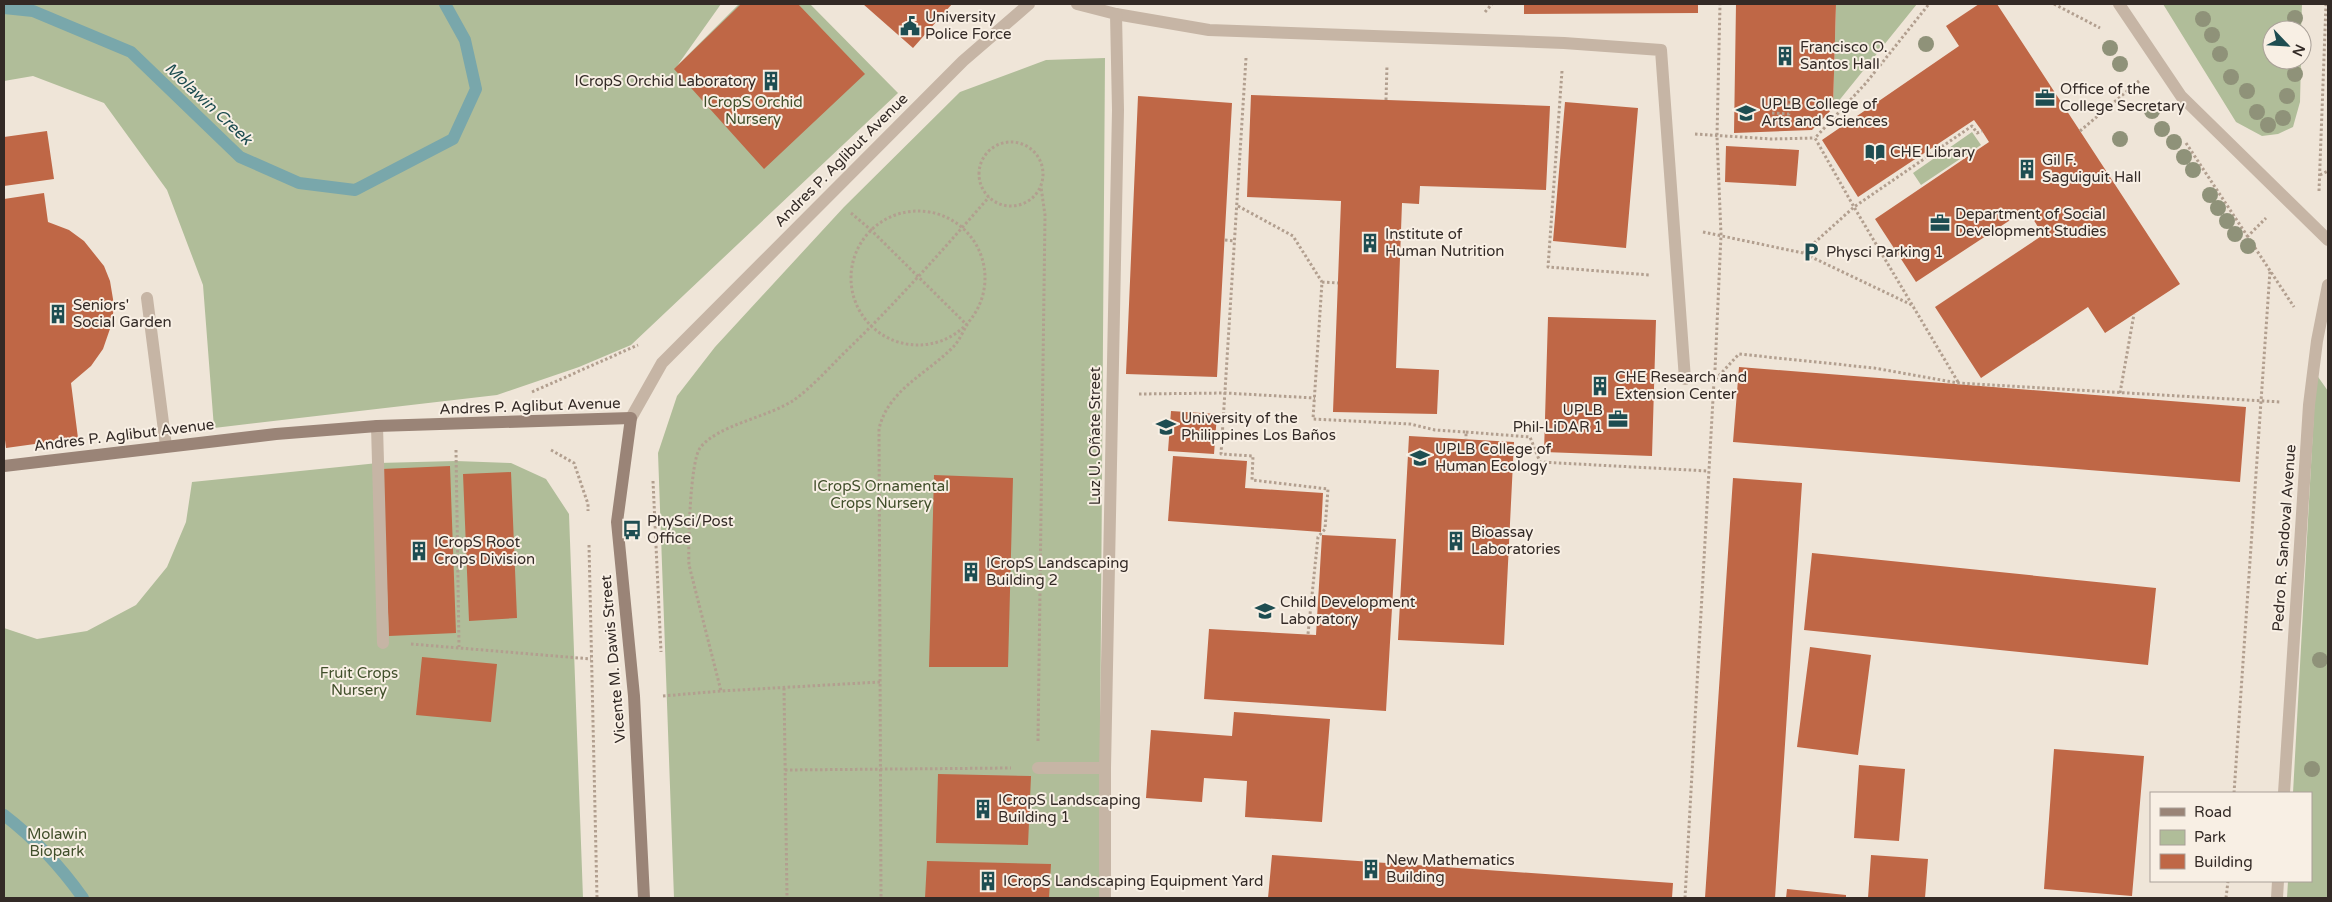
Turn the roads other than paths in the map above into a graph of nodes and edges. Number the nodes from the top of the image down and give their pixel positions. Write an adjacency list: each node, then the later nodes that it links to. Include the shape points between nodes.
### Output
1 (1029, 4): 9 (street, Andres P. Aglibut Avenue, via 963,61 662,363)
2 (1077, 4): 4 (street)
3 (2119, 4): 5 (street, via 2182,96)
4 (1116, 14): 8 (street, via 1209,30 1564,43 1661,50); 15 (street, Luz U. Oñate Street, via 1118,110)
5 (2328, 240)
6 (2328, 285): 16 (street, Pedro R. Sandoval Avenue, via 2309,406)
7 (147, 298): 11 (street)
8 (1685, 379)
9 (631, 418): 10 (street, Andres P. Aglibut Avenue); 18 (street, Vicente M. Dawis Street, via 617,522 634,696)
10 (377, 426): 11 (street, Andres P. Aglibut Avenue); 13 (street)
11 (166, 446): 12 (street, Andres P. Aglibut Avenue)
12 (4, 466)
13 (383, 643)
14 (1038, 768): 15 (street)
15 (1105, 768): 19 (street, Luz U. Oñate Street)
16 (2284, 792)
17 (2278, 882): 20 (street)
18 (644, 898)
19 (1105, 898)
20 (2277, 898)

